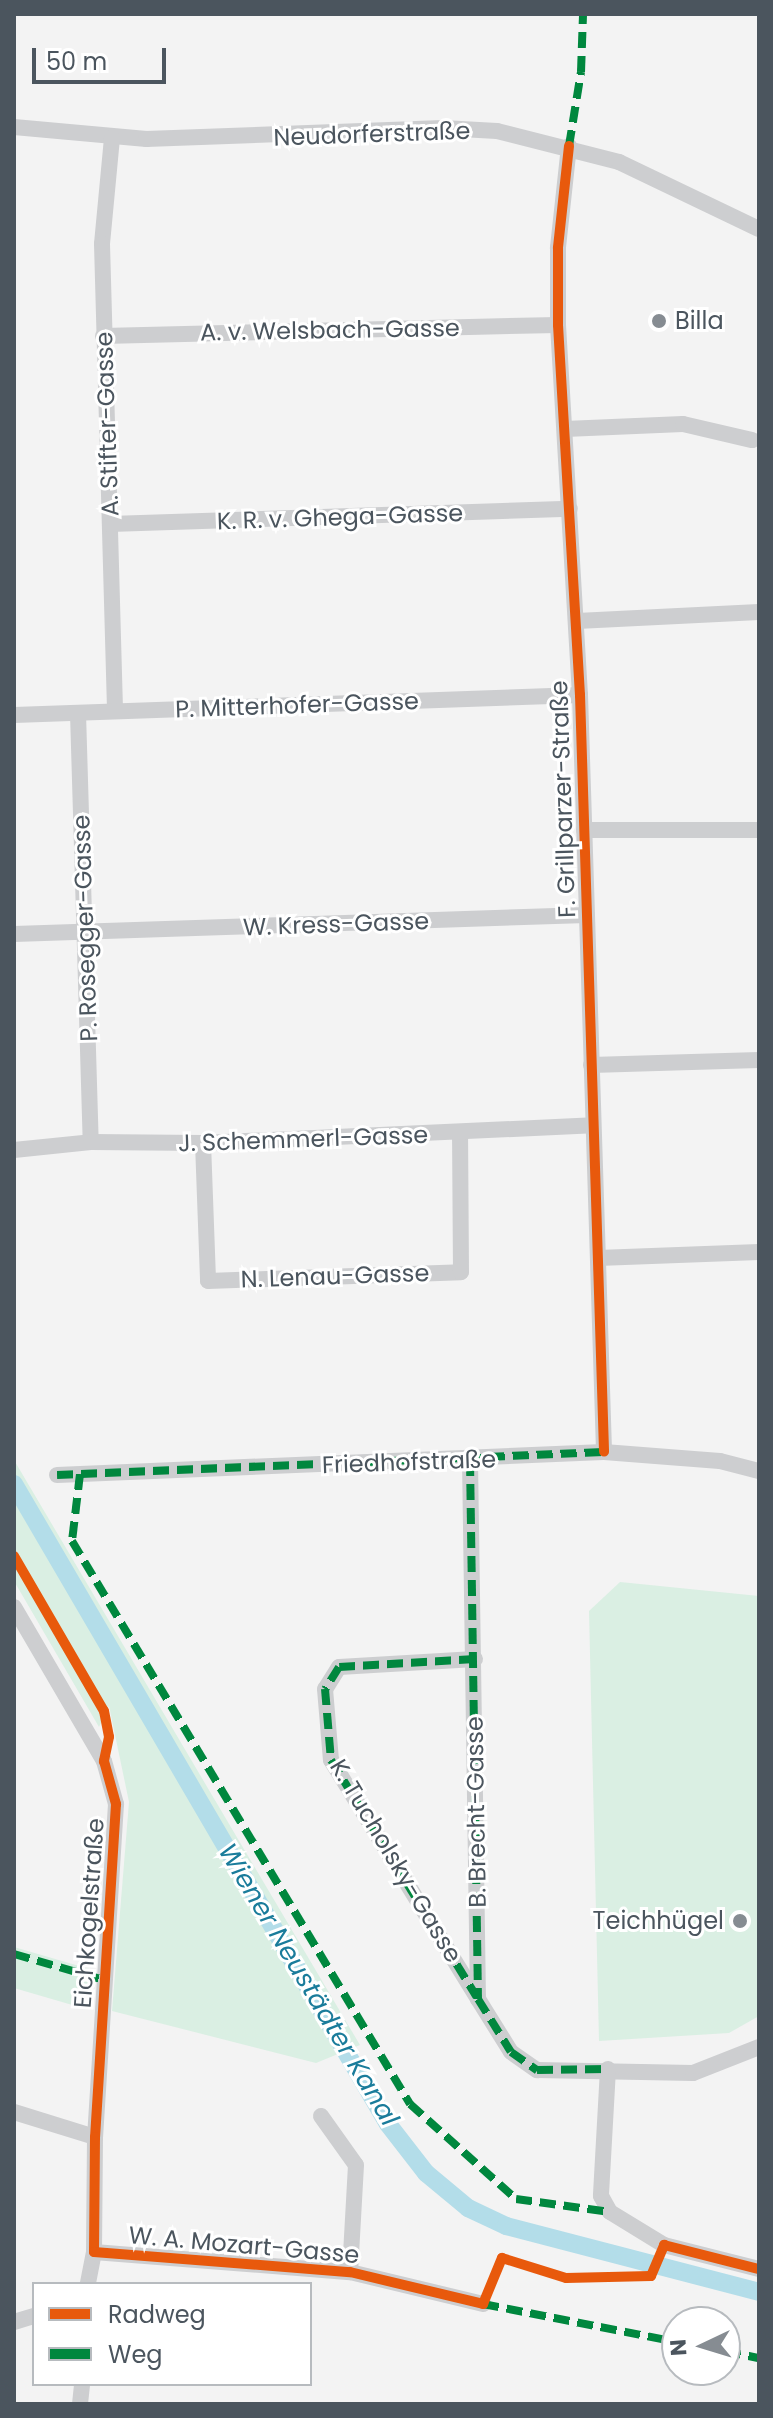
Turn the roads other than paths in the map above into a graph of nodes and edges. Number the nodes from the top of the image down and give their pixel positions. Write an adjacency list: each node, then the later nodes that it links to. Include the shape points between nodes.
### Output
1 (14, 127): 2 (street, Neudorferstraße)
2 (112, 138): 3 (street, Neudorferstraße, via 293,137 443,128 497,131); 6 (street, A. Stifter-Gasse, via 102,244)
3 (569, 146): 4 (street, Neudorferstraße, via 619,162); 5 (street, F. Grillparzer-Straße, via 558,248)
4 (759, 229)
5 (558, 325): 6 (street, A. v. Welsbach-Gasse); 7 (street, F. Grillparzer-Straße)
6 (103, 336): 10 (street, A. Stifter-Gasse)
7 (565, 429): 8 (street, via 683,424); 9 (street, F. Grillparzer-Straße)
8 (752, 440)
9 (570, 509): 10 (street, K. R. v. Ghega-Gasse); 12 (street, F. Grillparzer-Straße)
10 (110, 524): 14 (street, A. Stifter-Gasse)
11 (759, 612): 12 (street)
12 (577, 621): 13 (street, F. Grillparzer-Straße)
13 (580, 695): 14 (street, P. Mitterhofer-Gasse); 17 (street, F. Grillparzer-Straße)
14 (115, 711): 15 (street, P. Mitterhofer-Gasse)
15 (78, 713): 16 (street, P. Mitterhofer-Gasse); 20 (street, P. Rosegger-Gasse)
16 (14, 715)
17 (584, 830): 18 (street); 19 (street, F. Grillparzer-Straße)
18 (759, 830)
19 (587, 915): 20 (street, W. Kress-Gasse); 23 (street, F. Grillparzer-Straße)
20 (85, 933): 21 (street, W. Kress-Gasse); 26 (street, P. Rosegger-Gasse)
21 (14, 934)
22 (759, 1060): 23 (street)
23 (591, 1065): 24 (street, F. Grillparzer-Straße)
24 (593, 1125): 25 (street, J. Schemmerl-Gasse); 30 (street, F. Grillparzer-Straße)
25 (460, 1134): 27 (street, J. Schemmerl-Gasse); 27 (street, N. Lenau-Gasse, via 461,1272 208,1281)
26 (91, 1142): 27 (street, J. Schemmerl-Gasse); 28 (street, J. Schemmerl-Gasse)
27 (203, 1143)
28 (14, 1150)
29 (759, 1252): 30 (street)
30 (598, 1258): 31 (street, F. Grillparzer-Straße)
31 (604, 1452): 32 (street, Friedhofstraße); 33 (street, Friedhofstraße, via 720,1461)
32 (470, 1460): 34 (street, Friedhofstraße); 36 (street, B. Brecht-Gasse)
33 (759, 1471)
34 (57, 1475)
35 (14, 1607): 42 (street, Eichkogelstraße, via 104,1761 116,1804)
36 (475, 1659): 37 (street, B. Brecht-Gasse); 37 (street, K. Tucholsky-Gasse, via 339,1667 325,1689 331,1760)
37 (478, 1999): 39 (street, via 511,2052 537,2070)
38 (759, 2047): 39 (street, via 693,2073)
39 (608, 2069): 44 (street, via 601,2196 610,2212 664,2245)
40 (14, 2112): 42 (street)
41 (321, 2116): 45 (street, W. A. Mozart-Gasse, via 356,2165)
42 (95, 2137): 43 (street, Eichkogelstraße)
43 (94, 2252): 45 (street, W. A. Mozart-Gasse); 46 (street, Eichkogelstraße)
44 (759, 2269)
45 (350, 2272): 47 (street, W. A. Mozart-Gasse)
46 (88, 2282)
47 (483, 2304)

